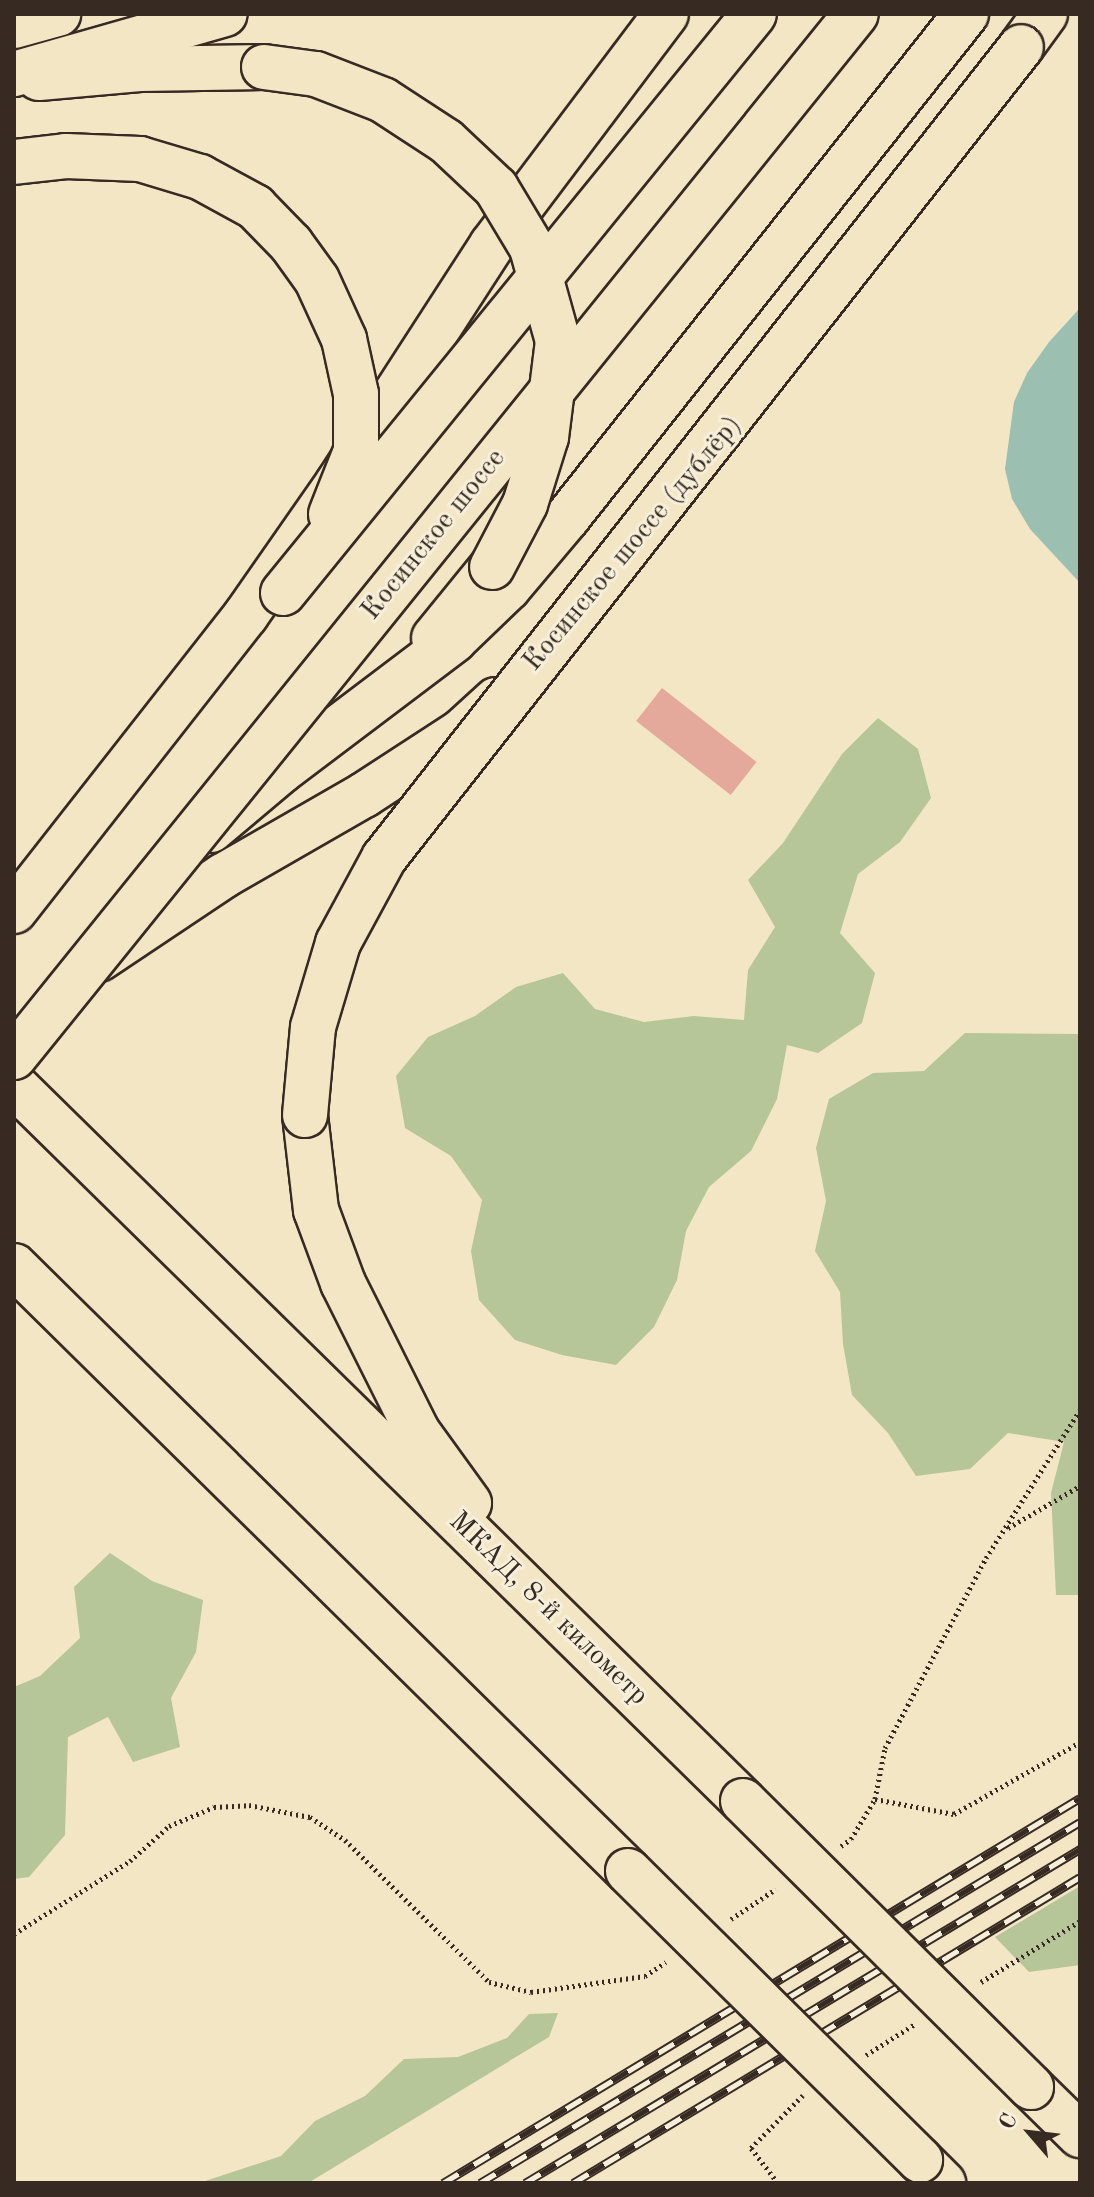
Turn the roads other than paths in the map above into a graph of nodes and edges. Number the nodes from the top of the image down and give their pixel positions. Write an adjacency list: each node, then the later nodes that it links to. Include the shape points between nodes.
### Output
1 (58, 14): 9 (main road)
2 (225, 14): 11 (main road)
3 (666, 14): 15 (main road, via 492,245 246,615)
4 (754, 14): 13 (main road, bridge)
5 (856, 14): 17 (main road, Косинское шоссе, bridge)
6 (966, 14): 14 (main road, via 508,588 454,640)
7 (1052, 14): 10 (main road)
8 (1061, 14): 14 (main road, Косинское шоссе (дублёр), via 601,592 531,668 462,731 223,876 60,985 110,924 168,868)
9 (14, 26)
10 (1033, 31): 20 (main road, bridge, via 384,858 338,943 313,1027 305,1115 316,1210 343,1283 417,1431)
11 (14, 77): 14 (main road, bridge, via 264,67 316,74 383,100 446,141 496,188 532,248 558,341 548,423 525,504 492,567)
12 (14, 162): 13 (main road, bridge, via 66,156 140,159 200,177 255,207 317,280 344,339 356,394 356,451 328,522)
13 (283, 593): 16 (main road)
14 (386, 689)
15 (14, 911)
16 (14, 932)
17 (14, 1057)
18 (14, 1085): 20 (main road, МКАД, 8-й километр)
19 (14, 1266): 24 (main road, bridge)
20 (538, 1600): 21 (main road, МКАД, 8-й километр, bridge)
21 (1031, 2087): 22 (main road); 23 (main road, МКАД, 8-й километр)
22 (1080, 2118)
23 (1080, 2135)
24 (931, 2172)

